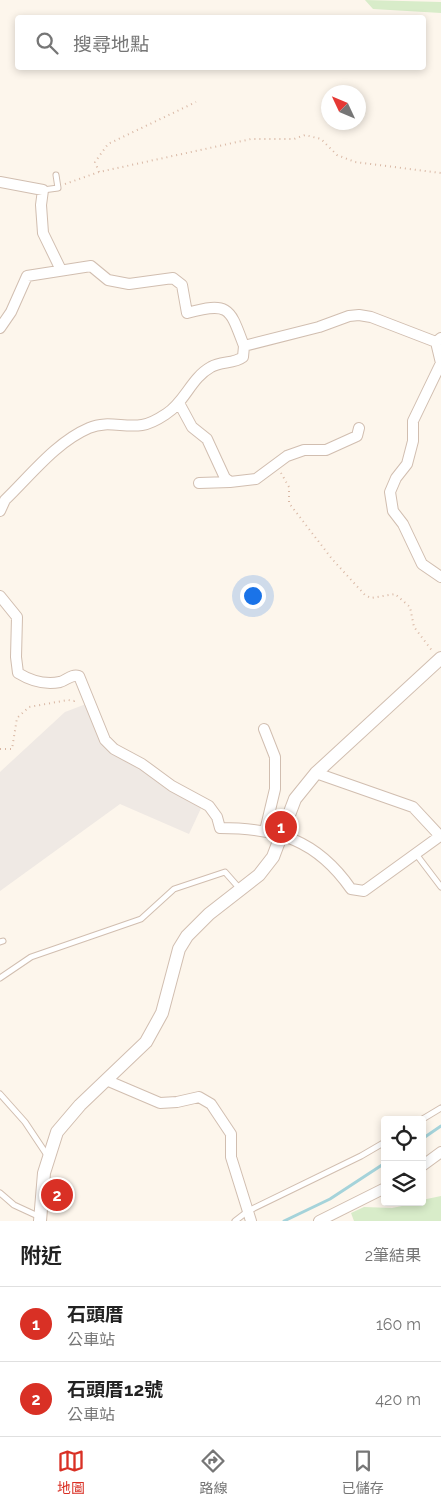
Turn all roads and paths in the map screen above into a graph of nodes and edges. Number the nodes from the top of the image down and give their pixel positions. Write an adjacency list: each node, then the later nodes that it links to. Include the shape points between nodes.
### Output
1 (196, 102): 2 (path, via 108,144 95,162)
2 (98, 172): 3 (path, via 251,139 294,139 305,135 322,139 338,155 355,162); 6 (path)
3 (441, 173)
4 (56, 175): 6 (lane)
5 (0, 182): 7 (street)
6 (58, 187): 7 (lane)
7 (43, 190): 8 (street, via 43,234)
8 (61, 270): 9 (street, via 28,276); 11 (street, via 92,266 108,280 129,284 173,278 182,285 187,313 208,307 226,310 232,315)
9 (0, 328)
10 (439, 340): 11 (street, via 359,315); 18 (street, via 441,363 413,421 413,442 407,464 390,492 393,510 422,564)
11 (244, 346): 12 (street, via 239,360 212,366 195,380)
12 (179, 403): 15 (street, via 192,427 207,439 225,478); 17 (street, via 166,414 142,425 108,423 89,428 58,448 5,500)
13 (359, 428): 14 (street, via 357,436 326,450 304,450)
14 (276, 464): 15 (street, via 256,479); 20 (path, via 289,487 289,503 332,558 365,596 395,594 410,607 414,627)
15 (230, 482): 16 (street)
16 (199, 483)
17 (0, 511)
18 (441, 577)
19 (0, 596): 21 (street, via 17,617 18,672 35,682 60,682 79,676)
20 (440, 659): 24 (street)
21 (85, 689): 23 (path, via 74,702 68,700 29,707 17,718 12,749); 25 (street, via 105,740 114,749 209,806 220,828)
22 (264, 729): 25 (street, via 275,757 275,789)
23 (0, 750)
24 (316, 773): 26 (street, via 295,799); 27 (street, via 413,808 440,836)
25 (265, 832): 26 (street)
26 (283, 835): 27 (street, via 318,852 351,889 364,891); 29 (street, via 273,857 260,874)
27 (416, 854): 28 (lane)
28 (441, 887)
29 (241, 890): 30 (lane, via 225,872 174,889 141,920 31,957); 31 (street, via 187,936 179,949 162,1013 146,1042)
30 (0, 978)
31 (106, 1080): 37 (street, via 57,1132); 41 (street, via 160,1103 199,1097 211,1104 231,1134 231,1157)
32 (0, 1094): 37 (lane)
33 (441, 1108): 34 (lane)
34 (426, 1117)
35 (381, 1144): 41 (lane)
36 (441, 1152): 38 (street)
37 (48, 1156): 42 (street)
38 (426, 1163)
39 (381, 1190): 44 (street)
40 (0, 1193): 42 (lane)
41 (250, 1216): 43 (lane)
42 (40, 1219)
43 (235, 1221)
44 (319, 1221)

